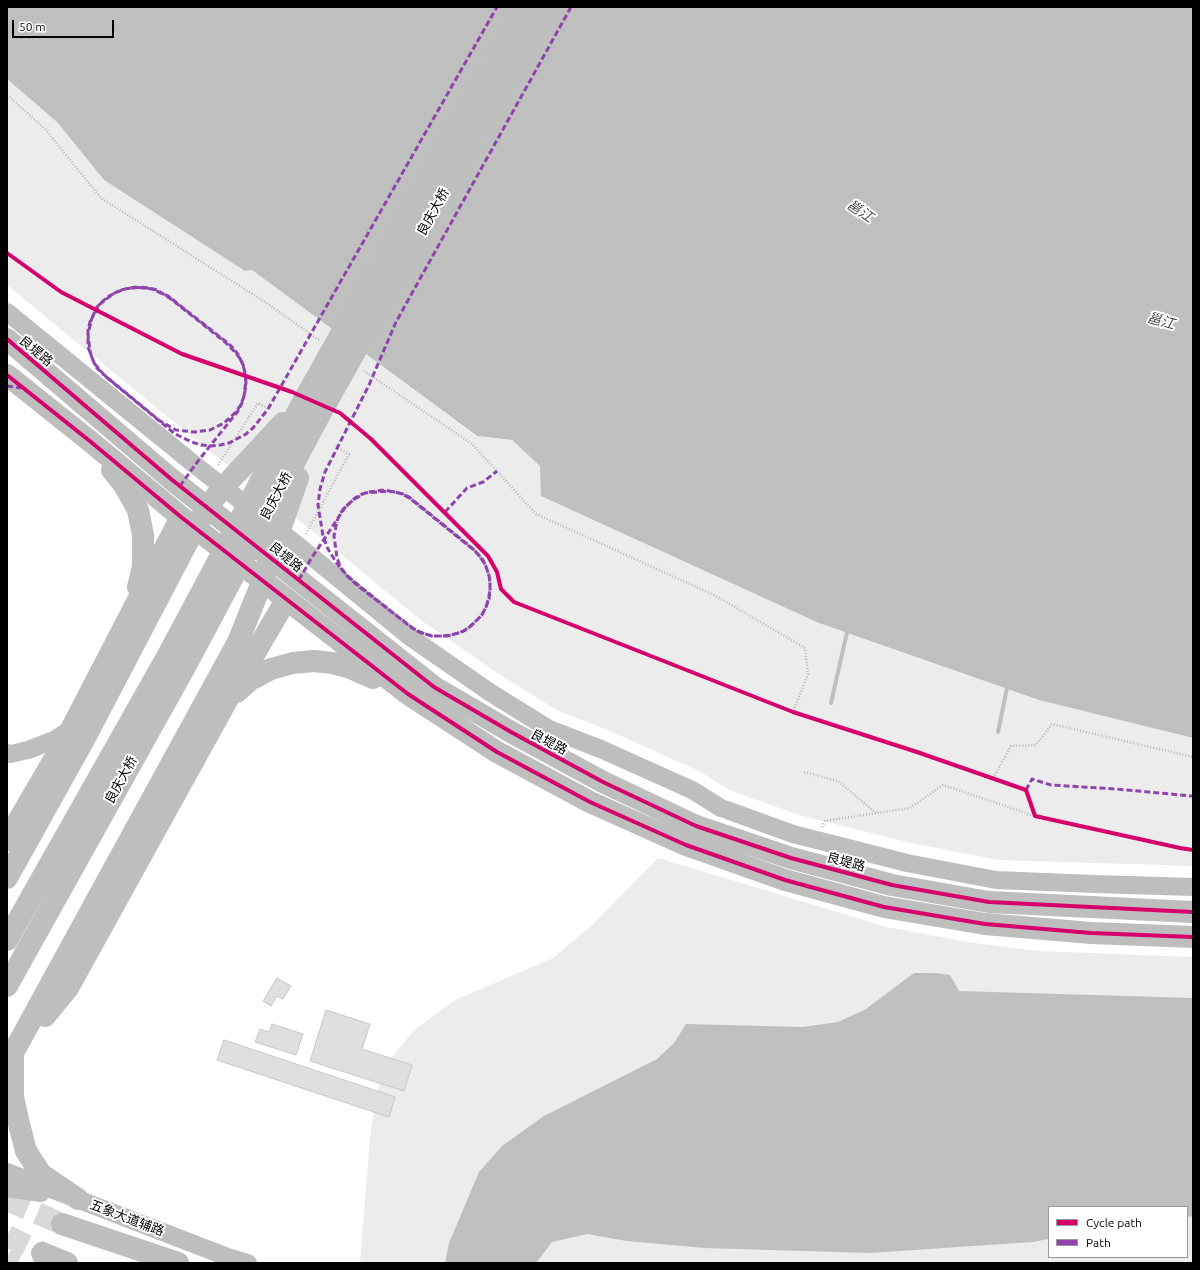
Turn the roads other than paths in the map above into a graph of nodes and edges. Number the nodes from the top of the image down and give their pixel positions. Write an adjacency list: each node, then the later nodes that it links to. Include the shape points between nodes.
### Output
1 (524, 7): 6 (main road, 良庆大桥)
2 (548, 7): 6 (main road, 良庆大桥)
3 (7, 312): 17 (street, via 410,637 490,693 549,729 692,790 720,808 793,834 907,863 996,880)
4 (7, 340): 18 (main road, 良堤路, via 171,479 434,687 603,782 696,826 792,858 892,885 989,902)
5 (7, 375): 7 (main road)
6 (311, 408): 13 (main road, via 219,492 198,522); 20 (main road, 良庆大桥); 21 (main road, 良庆大桥, via 185,667); 22 (main road, via 262,582 238,642)
7 (91, 442): 8 (main road); 10 (main road, via 124,485 138,510 143,535 143,566)
8 (181, 517): 9 (main road); 10 (main road)
9 (286, 600): 11 (main road); 12 (main road)
10 (133, 610): 13 (main road)
11 (408, 694): 12 (main road, via 332,662 293,662 250,680); 19 (main road, via 497,752 590,802 686,845 785,880 884,907 985,924 1091,933)
12 (225, 704): 22 (main road, via 68,988)
13 (78, 733): 14 (street, via 28,750); 15 (main road); 16 (main road)
14 (7, 753)
15 (7, 840)
16 (7, 878)
17 (1193, 887)
18 (1193, 912)
19 (1193, 937)
20 (7, 940)
21 (7, 986)
22 (10, 1058): 25 (main road, via 13,1097 26,1151 42,1174)
23 (7, 1172): 25 (street, 五象大道辅路)
24 (7, 1188): 25 (street)
25 (78, 1199): 30 (street, 五象大道辅路)
26 (62, 1224): 29 (main road)
27 (42, 1253): 28 (main road)
28 (67, 1263)
29 (178, 1263)
30 (248, 1263)

